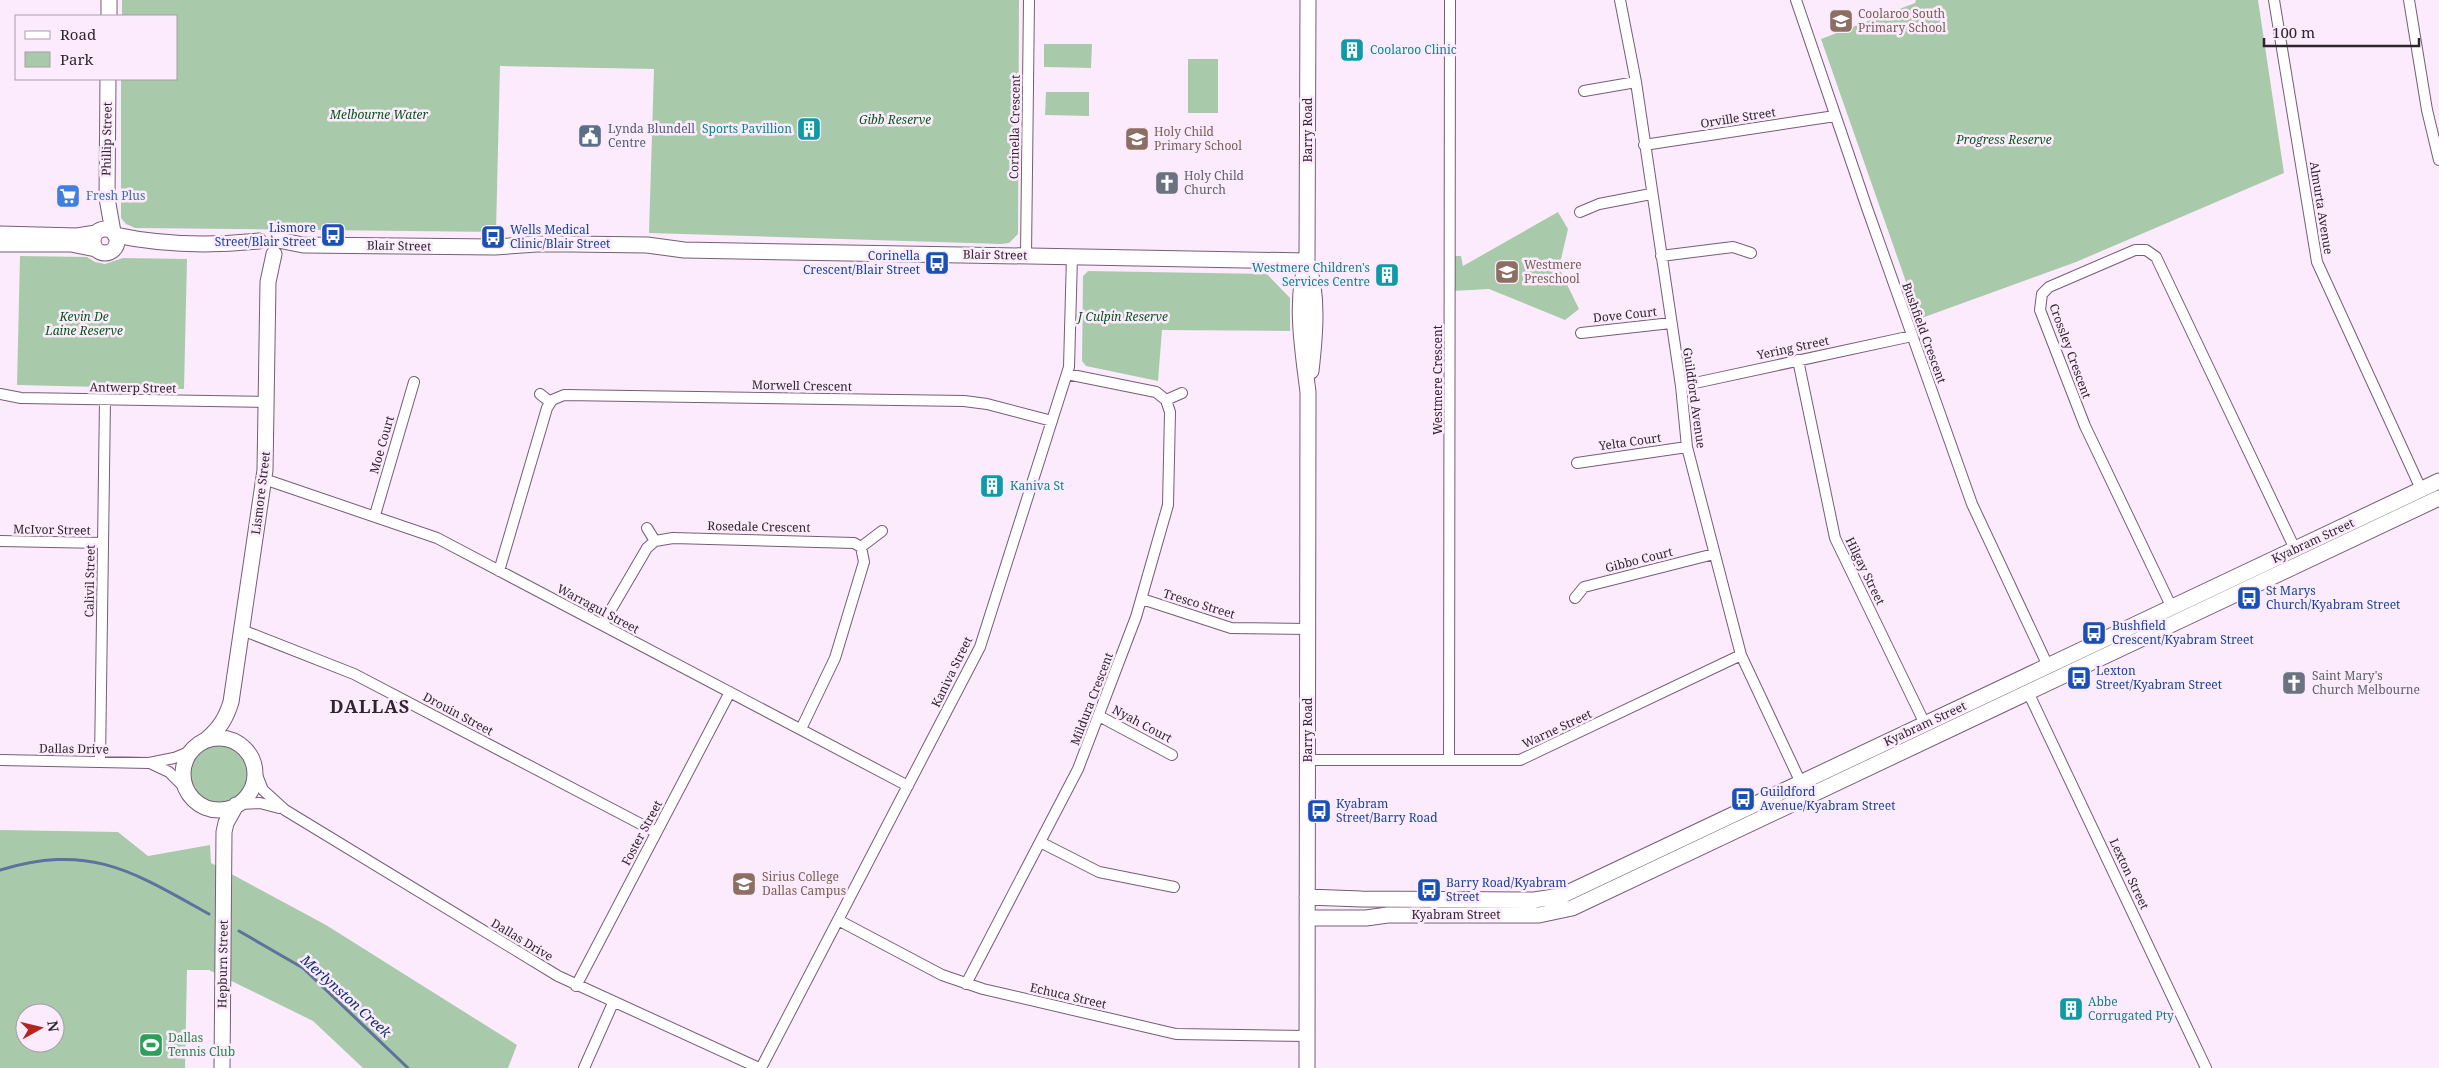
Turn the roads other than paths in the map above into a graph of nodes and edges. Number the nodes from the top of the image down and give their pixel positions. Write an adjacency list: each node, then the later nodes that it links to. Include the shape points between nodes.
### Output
1 (109, 0): 9 (street)
2 (1029, 0): 23 (street, Corinella Crescent)
3 (1308, 0): 26 (street, Barry Road)
4 (1450, 0): 81 (street, Westmere Crescent)
5 (1620, 0): 11 (street, Guildford Avenue)
6 (1796, 0): 13 (street, Bushfield Crescent)
7 (2274, 0): 46 (street, Almurta Avenue, via 2317,262)
8 (2409, 0): 15 (street, via 2427,110)
9 (108, 15)
10 (108, 80): 19 (street, Phillip Street)
11 (1636, 82): 12 (street); 14 (street, Guildford Avenue)
12 (1584, 91)
13 (1835, 116): 14 (street, Orville Street); 29 (street, Bushfield Crescent)
14 (1644, 144): 16 (street, Guildford Avenue)
15 (2439, 160)
16 (1651, 194): 17 (street, via 1599,204); 25 (street, Guildford Avenue)
17 (1580, 212)
18 (0, 234): 19 (street, Blair Street)
19 (106, 238): 20 (street, Blair Street, via 71,244); 21 (street, Blair Street, via 236,243)
20 (0, 244)
21 (269, 248): 23 (street, Blair Street, via 303,245 495,247 608,254 684,250); 39 (street, Lismore Street)
22 (1751, 252): 25 (street, via 1733,247)
23 (1026, 255): 24 (street, Blair Street)
24 (1072, 256): 26 (street, Blair Street); 31 (street, Kaniva Street)
25 (1661, 256): 27 (street, Guildford Avenue)
26 (1307, 261): 65 (street, Barry Road, via 1301,282 1308,392)
27 (1671, 323): 28 (street, Dove Court); 33 (street, Guildford Avenue)
28 (1581, 333)
29 (1912, 336): 30 (street, Yering Street); 69 (street, Bushfield Crescent, via 1972,504)
30 (1798, 360): 33 (street, Yering Street); 75 (street, Hilgay Street, via 1835,538)
31 (1067, 374): 38 (street, via 1156,392); 41 (street, Kaniva Street)
32 (414, 382): 50 (street, Moe Court)
33 (1680, 386): 42 (street, Guildford Avenue)
34 (1182, 392): 38 (street)
35 (0, 394): 37 (street, Antwerp Street, via 21,398)
36 (540, 394): 40 (street)
37 (105, 400): 39 (street, Antwerp Street); 55 (street, Calivil Street)
38 (1166, 400): 61 (street, Mildura Crescent, via 1170,412 1169,497)
39 (266, 402): 44 (street, Lismore Street)
40 (550, 402): 41 (street, Morwell Crescent, via 568,395 964,401); 59 (street)
41 (1052, 421): 87 (street, Kaniva Street, via 980,647)
42 (1687, 447): 43 (street, Yelta Court); 58 (street, Guildford Avenue)
43 (1577, 463)
44 (264, 479): 50 (street, Warragul Street); 66 (street, Lismore Street)
45 (2439, 481): 46 (street, Kyabram Street)
46 (2421, 489): 47 (street, via 2430,493); 49 (street, via 2422,501); 57 (street, Kyabram Street)
47 (2439, 491)
48 (2439, 498): 49 (street, Kyabram Street)
49 (2418, 508): 62 (street, Kyabram Street)
50 (375, 515): 59 (street, Warragul Street, via 431,535)
51 (647, 528): 54 (street)
52 (882, 531): 56 (street)
53 (0, 541): 55 (street, McIvor Street)
54 (655, 541): 56 (street, Rosedale Crescent, via 673,538 848,541); 64 (street, via 642,556)
55 (103, 543): 84 (street, Calivil Street)
56 (861, 547): 76 (street, via 864,562 835,658)
57 (2295, 549): 62 (street, Kyabram Street); 63 (street, Crossley Crescent, via 2156,257 2146,250 2136,250 2050,286 2040,299 2043,320 2085,426)
58 (1714, 554): 60 (street, Gibbo Court, via 1584,586); 68 (street, Guildford Avenue)
59 (499, 571): 64 (street, Warragul Street)
60 (1576, 598)
61 (1142, 599): 65 (street, Tresco Street, via 1231,628); 74 (street, Mildura Crescent)
62 (2207, 599): 63 (street, Kyabram Street); 67 (street, Kyabram Street)
63 (2172, 608): 69 (street, Kyabram Street)
64 (602, 625): 71 (street, Warragul Street)
65 (1308, 629): 83 (street, Barry Road)
66 (242, 630): 73 (street, Lismore Street); 93 (street, Drouin Street, via 354,674)
67 (2121, 648): 69 (street, Kyabram Street, via 2061,670); 70 (street, Kyabram Street)
68 (1741, 655): 81 (street, Warne Street, via 1520,760); 88 (street, Guildford Avenue)
69 (2048, 666): 70 (street); 75 (street, Kyabram Street)
70 (2049, 682): 72 (street, Kyabram Street)
71 (730, 692): 76 (street, Warragul Street); 93 (street, Foster Street)
72 (2028, 692): 88 (street, Kyabram Street); 109 (street, Lexton Street)
73 (231, 702): 77 (street, Lismore Street, via 226,719); 78 (street, Lismore Street, via 234,728)
74 (1100, 716): 80 (street, Nyah Court); 94 (street, Mildura Crescent, via 1078,769)
75 (1925, 724): 88 (street, Kyabram Street)
76 (801, 729): 87 (street, Warragul Street)
77 (207, 740): 78 (street, via 226,738); 79 (street)
78 (241, 746): 86 (street, via 252,759)
79 (191, 751): 85 (street, Dallas Drive); 89 (street, via 182,776)
80 (1172, 755)
81 (1450, 759): 83 (street, Warne Street)
82 (0, 760): 84 (street, Dallas Drive)
83 (1308, 760): 98 (street, Barry Road)
84 (100, 762): 85 (street, Dallas Drive)
85 (149, 763): 89 (street, Dallas Drive, via 169,772)
86 (255, 770): 90 (street, via 250,792); 92 (street, Dallas Drive, via 264,790)
87 (908, 786): 100 (street, Kaniva Street)
88 (1805, 789): 97 (street, Kyabram Street)
89 (187, 790): 91 (street)
90 (237, 805): 91 (street, via 220,810); 92 (street, Dallas Drive, via 260,803); 95 (street, Hepburn Street, via 227,821)
91 (204, 806): 95 (street, Hepburn Street, via 216,824)
92 (285, 810): 102 (street, Dallas Drive)
93 (656, 832): 102 (street, Foster Street)
94 (1040, 842): 96 (street, via 1099,872); 101 (street, Mildura Crescent)
95 (222, 860): 105 (street, Hepburn Street)
96 (1174, 887)
97 (1598, 887): 98 (street, Kyabram Street, via 1544,900); 99 (street, Kyabram Street, via 1561,912 1539,915)
98 (1307, 897): 99 (street, Barry Road)
99 (1307, 918): 104 (street, Barry Road)
100 (838, 920): 101 (street, Echuca Street, via 942,975); 107 (street, Kaniva Street)
101 (966, 984): 104 (street, Echuca Street, via 1176,1034)
102 (576, 986): 103 (street, Dallas Drive)
103 (613, 1003): 106 (street); 107 (street, Dallas Drive)
104 (1307, 1036): 108 (street, Barry Road)
105 (222, 1068)
106 (584, 1068)
107 (760, 1068)
108 (1307, 1068)
109 (2206, 1068)

